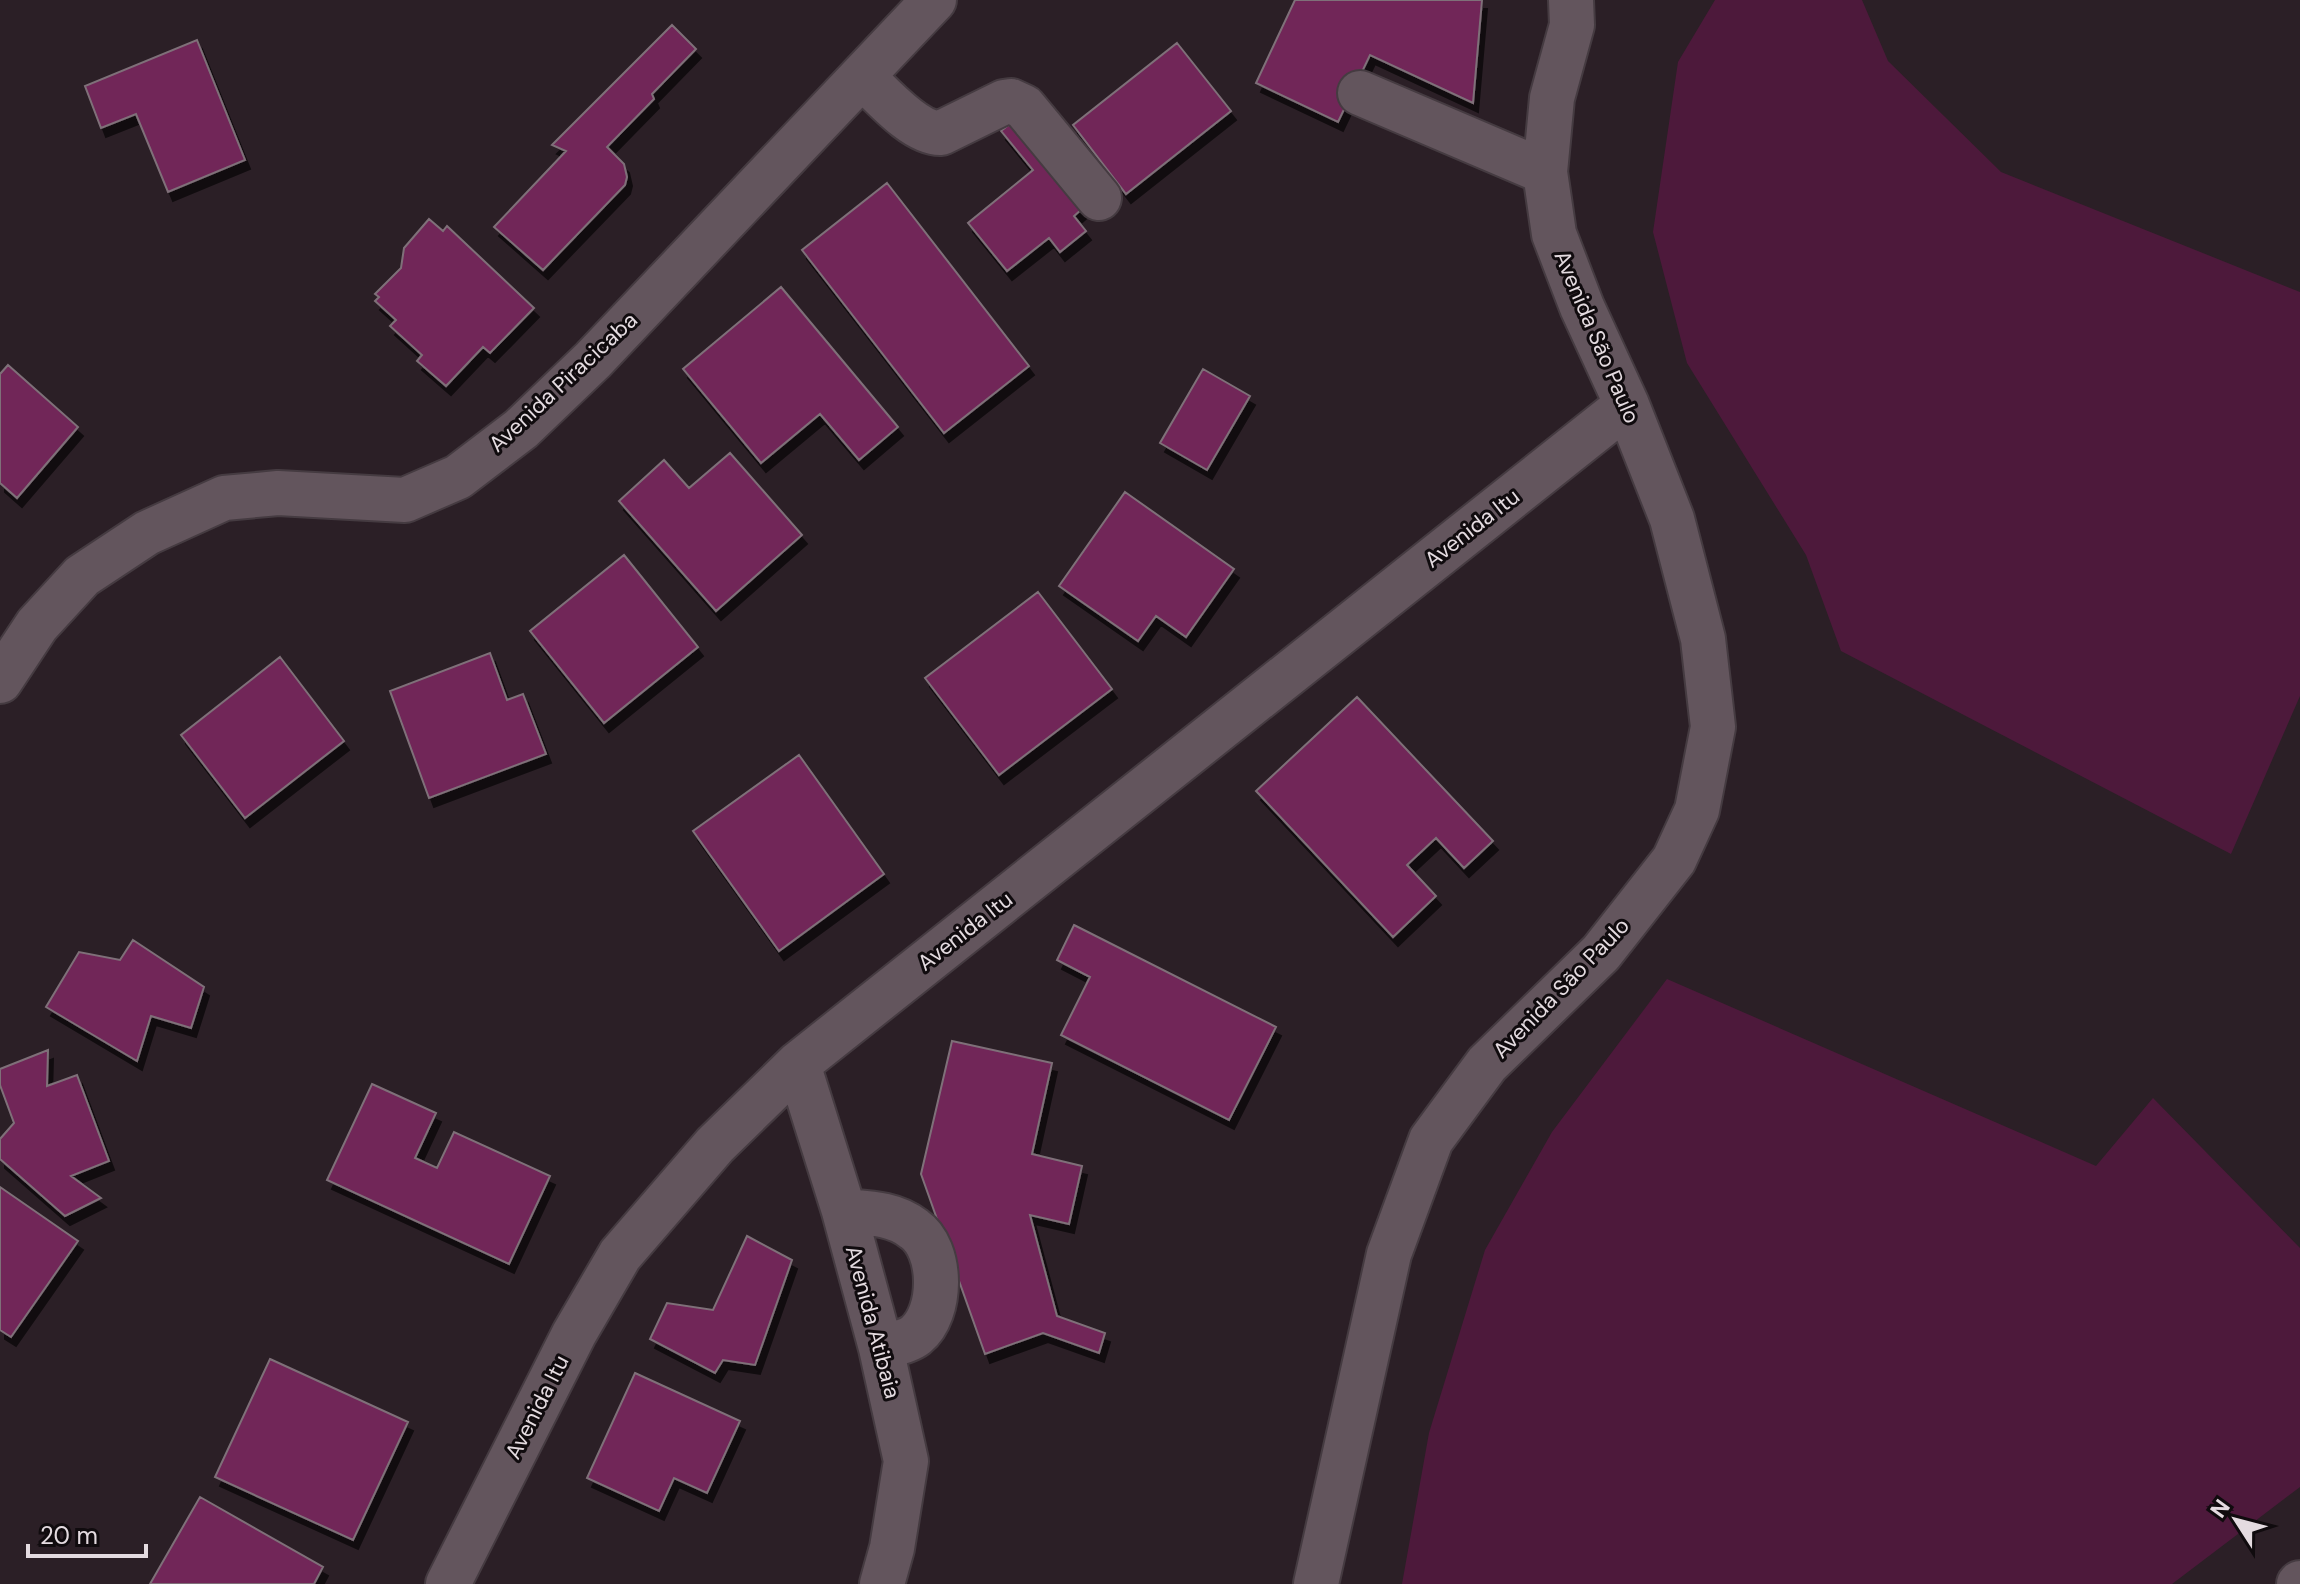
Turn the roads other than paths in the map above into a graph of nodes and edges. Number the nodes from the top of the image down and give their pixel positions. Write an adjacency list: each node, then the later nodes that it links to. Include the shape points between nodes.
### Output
1 (934, 0): 3 (street, Avenida Piracicaba)
2 (1577, 8): 5 (street, Avenida São Paulo, via 1552,98)
3 (862, 76): 6 (street, via 920,129 934,133 1004,102 1017,103); 8 (street, Avenida Piracicaba, via 593,360 521,429 458,477 405,500 278,493 224,498 147,533 82,576 37,625)
4 (1360, 93): 5 (street)
5 (1545, 172): 7 (street, Avenida São Paulo, via 1554,234)
6 (1099, 198)
7 (1627, 405): 9 (street, Avenida Itu); 14 (street, Avenida São Paulo, via 1672,519 1703,639 1713,727 1697,810 1674,860 1635,912 1601,953 1487,1064 1431,1140 1389,1254)
8 (0, 681)
9 (798, 1064): 10 (street, Avenida Atibaia); 12 (street, Avenida Itu, via 715,1145 620,1255 574,1334)
10 (844, 1211): 11 (street, Avenida Atibaia); 11 (street, via 897,1218 918,1230 935,1270 936,1298 927,1323 914,1337)
11 (881, 1348): 13 (street, Avenida Atibaia, via 906,1461)
12 (448, 1584)
13 (882, 1584)
14 (1316, 1584)

